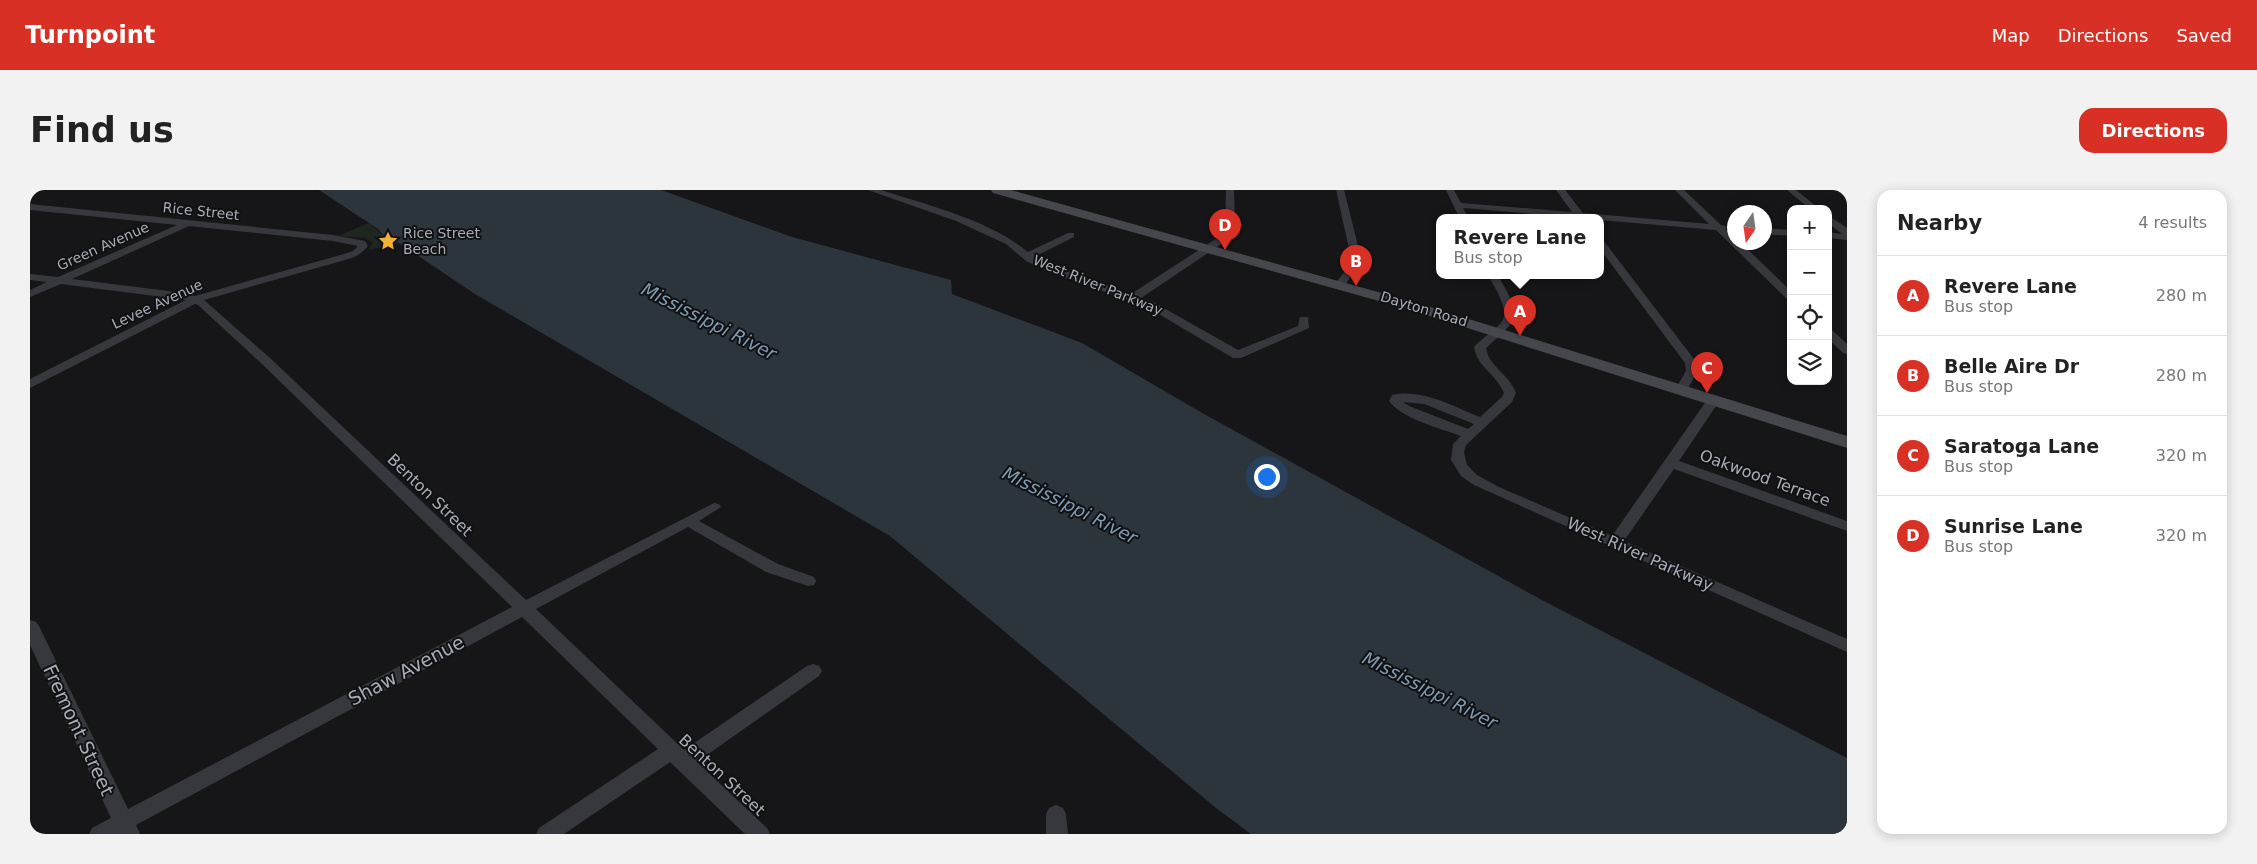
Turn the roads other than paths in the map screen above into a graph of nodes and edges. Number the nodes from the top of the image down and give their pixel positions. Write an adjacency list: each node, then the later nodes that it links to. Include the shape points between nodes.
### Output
1 (872, 190): 29 (street, West River Parkway, via 964,222 1009,242)
2 (997, 190): 27 (main road, Dayton Road)
3 (1230, 190): 27 (street, via 1229,232)
4 (1340, 190): 33 (street, via 1357,262)
5 (1450, 190): 9 (street)
6 (1560, 190): 14 (street)
7 (1680, 190): 18 (street)
8 (1791, 190): 10 (street)
9 (1457, 205): 12 (street); 13 (street)
10 (1811, 205)
11 (30, 207): 17 (street, Rice Street)
12 (1462, 214)
13 (1558, 214)
14 (1578, 214)
15 (1604, 217): 18 (street)
16 (1832, 221): 22 (street)
17 (187, 223): 28 (street, Rice Street, via 356,241 362,243); 32 (street, Green Avenue)
18 (1719, 228): 19 (street); 35 (street)
19 (1727, 229)
20 (1772, 232): 21 (street)
21 (1787, 233)
22 (1847, 233)
23 (1071, 234): 29 (street)
24 (1832, 236): 25 (street)
25 (1847, 237)
26 (1604, 247): 43 (street, via 1691,363 1692,371)
27 (1210, 248): 33 (main road, Dayton Road); 36 (street)
28 (360, 250): 37 (street, Levee Avenue)
29 (1028, 256): 36 (street, West River Parkway, via 1048,268)
30 (30, 277): 32 (street, Benton Street)
31 (1494, 279): 39 (street, via 1508,304 1510,315)
32 (61, 280): 34 (street, Green Avenue); 37 (street, Benton Street)
33 (1340, 284): 39 (main road, Dayton Road)
34 (30, 294)
35 (1789, 295)
36 (1133, 298): 38 (street, West River Parkway, via 1164,312 1237,355 1303,328)
37 (196, 300): 42 (street, Levee Avenue); 54 (street, Benton Street, via 214,312)
38 (1304, 319)
39 (1498, 332): 43 (main road, Dayton Road); 45 (street, via 1480,347 1480,354 1504,378 1510,393)
40 (1832, 336): 41 (street)
41 (1847, 350)
42 (30, 384)
43 (1681, 390): 44 (main road, Dayton Road)
44 (1714, 400): 47 (main road, Dayton Road); 48 (street)
45 (1481, 422): 46 (street); 46 (street, via 1418,400 1405,397 1395,401 1404,409)
46 (1464, 439): 52 (street, West River Parkway, via 1456,452 1457,461 1476,481)
47 (1847, 442)
48 (1670, 463): 51 (street, Oakwood Terrace); 52 (street)
49 (714, 507): 50 (street, Shaw Avenue)
50 (688, 521): 53 (street, via 772,568); 54 (street, Shaw Avenue)
51 (1847, 526)
52 (1615, 543): 56 (street, West River Parkway)
53 (808, 581)
54 (522, 607): 58 (street, Benton Street); 59 (street, Shaw Avenue)
55 (30, 626): 59 (street, Fremont Street)
56 (1847, 646)
57 (813, 671): 58 (street)
58 (677, 756): 61 (street); 62 (street, Benton Street)
59 (126, 828): 60 (street, Shaw Avenue)
60 (100, 834)
61 (547, 834)
62 (760, 834)

